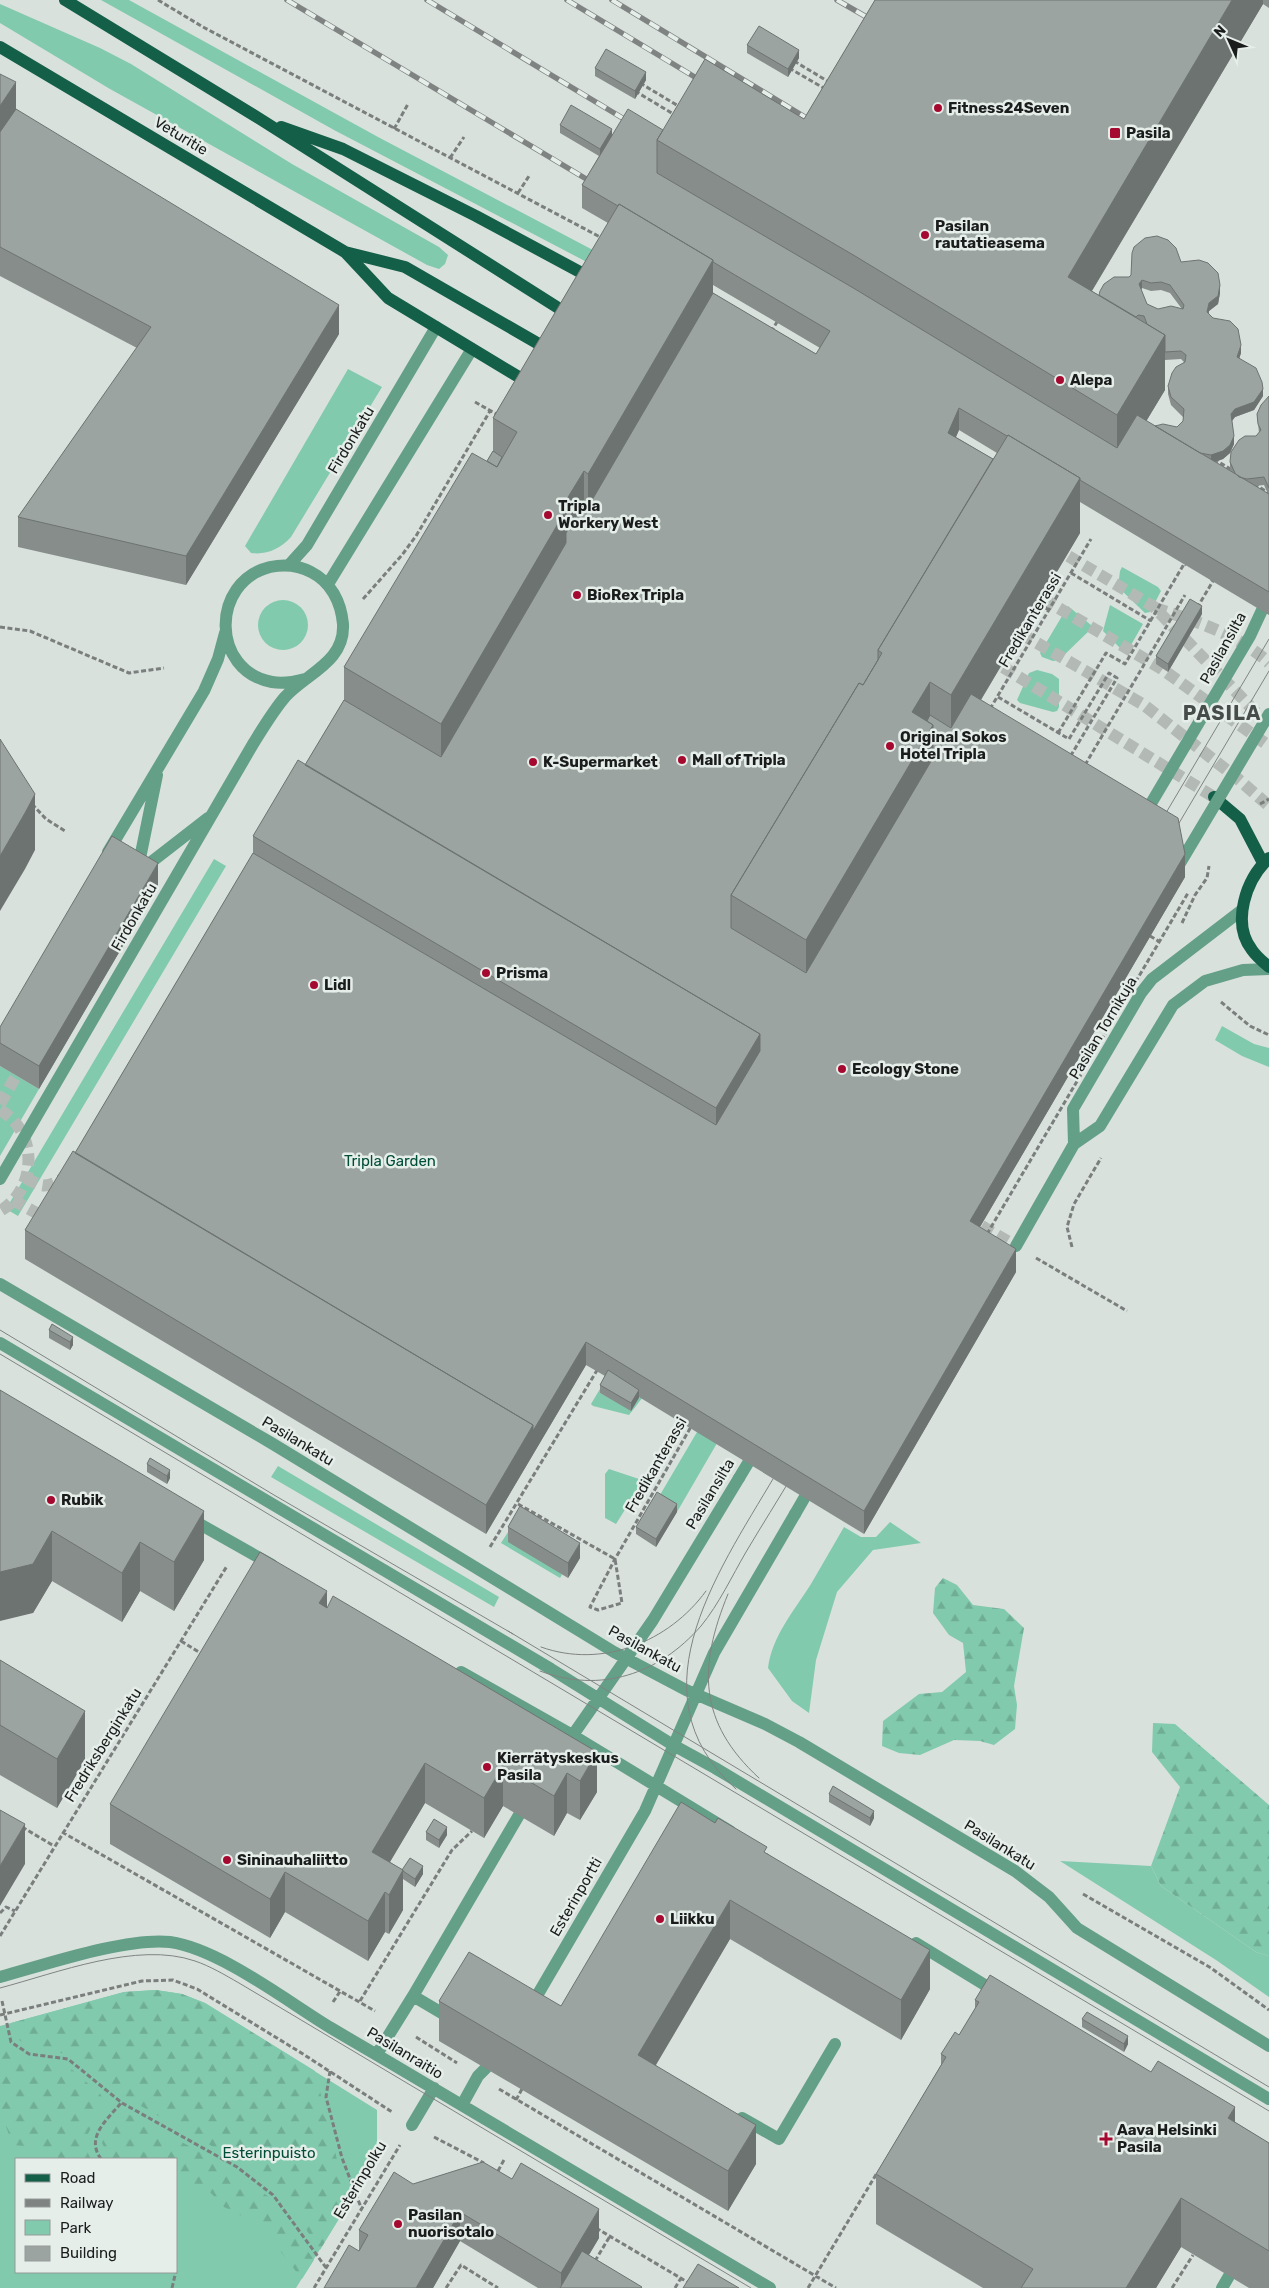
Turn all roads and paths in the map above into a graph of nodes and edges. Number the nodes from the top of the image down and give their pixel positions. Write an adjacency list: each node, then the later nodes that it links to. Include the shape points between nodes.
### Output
1 (65, 0): 12 (main road)
2 (158, 0): 14 (path)
3 (0, 47): 20 (main road, Veturitie)
4 (788, 58): 7 (path)
5 (784, 66): 9 (path)
6 (637, 82): 11 (path)
7 (836, 85)
8 (631, 89): 13 (path)
9 (831, 93)
10 (408, 104): 14 (path)
11 (686, 110)
12 (260, 119): 21 (main road, via 343,149); 23 (main road)
13 (683, 119)
14 (394, 129): 16 (path)
15 (464, 137): 16 (path)
16 (450, 158): 18 (path)
17 (529, 176): 18 (path)
18 (518, 193): 19 (path)
19 (605, 240)
20 (345, 252): 24 (main road, Veturitie, via 388,298); 27 (main road, Veturitie, via 404,267)
21 (604, 285)
22 (777, 322): 25 (path)
23 (581, 323)
24 (436, 327): 26 (main road, Veturitie); 37 (street, Firdonkatu, via 307,545)
25 (769, 336)
26 (472, 349): 28 (main road, Veturitie); 41 (street)
27 (561, 356)
28 (542, 391)
29 (475, 402): 30 (path)
30 (490, 410): 31 (path); 50 (path, via 416,536 366,595)
31 (505, 419)
32 (1210, 457): 33 (path)
33 (1240, 475)
34 (1248, 480): 35 (path)
35 (1269, 493)
36 (1091, 540): 39 (path, Fredikanterassi)
37 (289, 565): 41 (street, Firdonkatu, via 310,571); 49 (street, Firdonkatu, via 263,569 241,584 227,606)
38 (1191, 568): 47 (path, via 1184,564)
39 (1071, 573): 45 (path, Fredikanterassi); 47 (path)
40 (1209, 578): 46 (path, via 1214,581)
41 (328, 584): 50 (street, Firdonkatu, via 341,611)
42 (1185, 595): 63 (path)
43 (1269, 595): 67 (street, Pasilansilta, bridge, via 1250,636)
44 (1039, 604): 45 (path)
45 (1049, 610): 53 (path, Fredikanterassi)
46 (1196, 610)
47 (1151, 621): 58 (path, via 1125,664 1106,653)
48 (0, 627): 51 (path, via 30,631 128,673)
49 (225, 632): 52 (street, Firdonkatu, via 230,650 254,675 270,682 288,683); 61 (street, Firdonkatu, via 204,691)
50 (342, 634): 52 (street, Firdonkatu, via 332,658)
51 (164, 668)
52 (305, 679): 66 (street, Firdonkatu, via 285,697 264,726)
53 (998, 697): 55 (path, Fredikanterassi); 58 (path)
54 (984, 708): 55 (path)
55 (989, 711): 57 (path)
56 (1269, 714): 71 (street, bridge)
57 (996, 715)
58 (1058, 733): 60 (path, via 1069,739 1109,673 1117,678)
59 (1064, 757): 60 (path)
60 (1068, 759): 62 (path)
61 (160, 763): 66 (street, via 137,873); 70 (street, Firdonkatu)
62 (1076, 764)
63 (1083, 768)
64 (26, 797): 68 (path, via 46,819)
65 (1214, 797): 69 (main road, via 1240,819)
66 (214, 813): 80 (street, Firdonkatu)
67 (1139, 825)
68 (65, 831)
69 (1266, 861): 73 (main road, via 1247,887)
70 (100, 866)
71 (1169, 883)
72 (1188, 891): 78 (path, bridge)
73 (1242, 910): 74 (main road, via 1245,936 1251,950); 79 (street, Pasilan Tornikuja, via 1152,979 1141,993 1073,1109)
74 (1269, 968): 79 (street, via 1243,970 1205,981 1187,993 1174,1005 1100,1126)
75 (1219, 1000): 76 (path, via 1250,1026)
76 (1269, 1035)
77 (1051, 1110): 78 (path)
78 (1058, 1114): 81 (path, bridge)
79 (1074, 1144): 82 (street)
80 (0, 1179)
81 (984, 1240)
82 (1013, 1244): 83 (street); 85 (path)
83 (1009, 1258)
84 (0, 1284): 98 (street, Pasilankatu)
85 (1127, 1311)
86 (0, 1343): 102 (street)
87 (603, 1360): 91 (path)
88 (693, 1423): 94 (path, Fredikanterassi)
89 (764, 1436): 98 (street, Pasilansilta, bridge, via 653,1620)
90 (821, 1470): 101 (street, bridge, via 714,1653)
91 (518, 1504): 93 (path); 94 (path)
92 (176, 1510): 96 (street)
93 (490, 1547)
94 (615, 1559): 94 (path, Fredikanterassi, via 590,1608 598,1610 622,1603)
95 (227, 1566): 97 (path, Fredriksberginkatu)
96 (284, 1572)
97 (181, 1641): 99 (path); 110 (path, Fredriksberginkatu)
98 (626, 1658): 101 (street, Pasilankatu); 102 (street, Pasilansilta)
99 (210, 1659)
100 (446, 1664): 103 (street)
101 (695, 1694): 104 (street, Esterinportti); 129 (street, Pasilankatu, via 799,1742 1015,1871 1049,1897 1077,1928)
102 (598, 1699): 103 (street, Pasilansilta); 104 (street)
103 (574, 1736): 105 (street); 106 (street)
104 (673, 1745): 106 (street, Esterinportti); 135 (street)
105 (560, 1750)
106 (654, 1786): 111 (street); 119 (street, Esterinportti, via 637,1825)
107 (519, 1815): 118 (street)
108 (16, 1823): 112 (path)
109 (472, 1831): 121 (path, via 452,1850)
110 (62, 1832): 112 (path, Fredriksberginkatu); 121 (path)
111 (741, 1837)
112 (54, 1846): 113 (path, Fredriksberginkatu)
113 (15, 1911): 114 (path, via 6,1907); 115 (path, Fredriksberginkatu)
114 (0, 1913)
115 (1, 1933)
116 (907, 1938): 120 (street)
117 (0, 1977): 130 (street, Pasilanraitio, via 106,1949 170,1942 194,1949 244,1974)
118 (413, 1996): 126 (street); 127 (street)
119 (537, 1997): 122 (street); 125 (street, Esterinportti)
120 (1006, 1998)
121 (360, 2001): 127 (path)
122 (551, 2005)
123 (5, 2014): 124 (path); 131 (path, via 142,1980 173,1980 197,1989); 137 (path, via 11,2042 29,2054 68,2059)
124 (0, 2015)
125 (524, 2018)
126 (452, 2019)
127 (396, 2024): 130 (street); 132 (path)
128 (835, 2044): 139 (street, via 778,2139)
129 (1269, 2046)
130 (376, 2054): 133 (street, Pasilanraitio)
131 (330, 2071): 140 (path); 144 (path, via 326,2097 342,2158)
132 (482, 2072): 136 (path); 138 (street)
133 (434, 2088): 138 (street, Pasilanraitio); 140 (street)
134 (522, 2090): 136 (path)
135 (1269, 2099)
136 (516, 2100): 151 (path)
137 (122, 2103): 141 (path, via 95,2138 95,2151); 149 (path, via 237,2167 273,2195)
138 (462, 2105): 159 (street, Pasilanraitio)
139 (729, 2110)
140 (412, 2125): 143 (path); 144 (path, Esterinpolku)
141 (100, 2158)
142 (882, 2165): 151 (path)
143 (506, 2175)
144 (362, 2210): 149 (path, Esterinpolku)
145 (594, 2227): 146 (path)
146 (610, 2236): 148 (path); 152 (path)
147 (1192, 2254): 162 (path)
148 (592, 2266)
149 (326, 2269): 155 (path, Esterinpolku)
150 (176, 2273): 154 (path)
151 (816, 2275): 160 (path); 161 (path)
152 (681, 2278): 153 (path); 158 (path)
153 (693, 2285)
154 (172, 2288)
155 (314, 2288)
156 (446, 2288): 157 (path, via 461,2266)
157 (498, 2288)
158 (675, 2288)
159 (770, 2288)
160 (808, 2288)
161 (836, 2288)
162 (1172, 2288)

